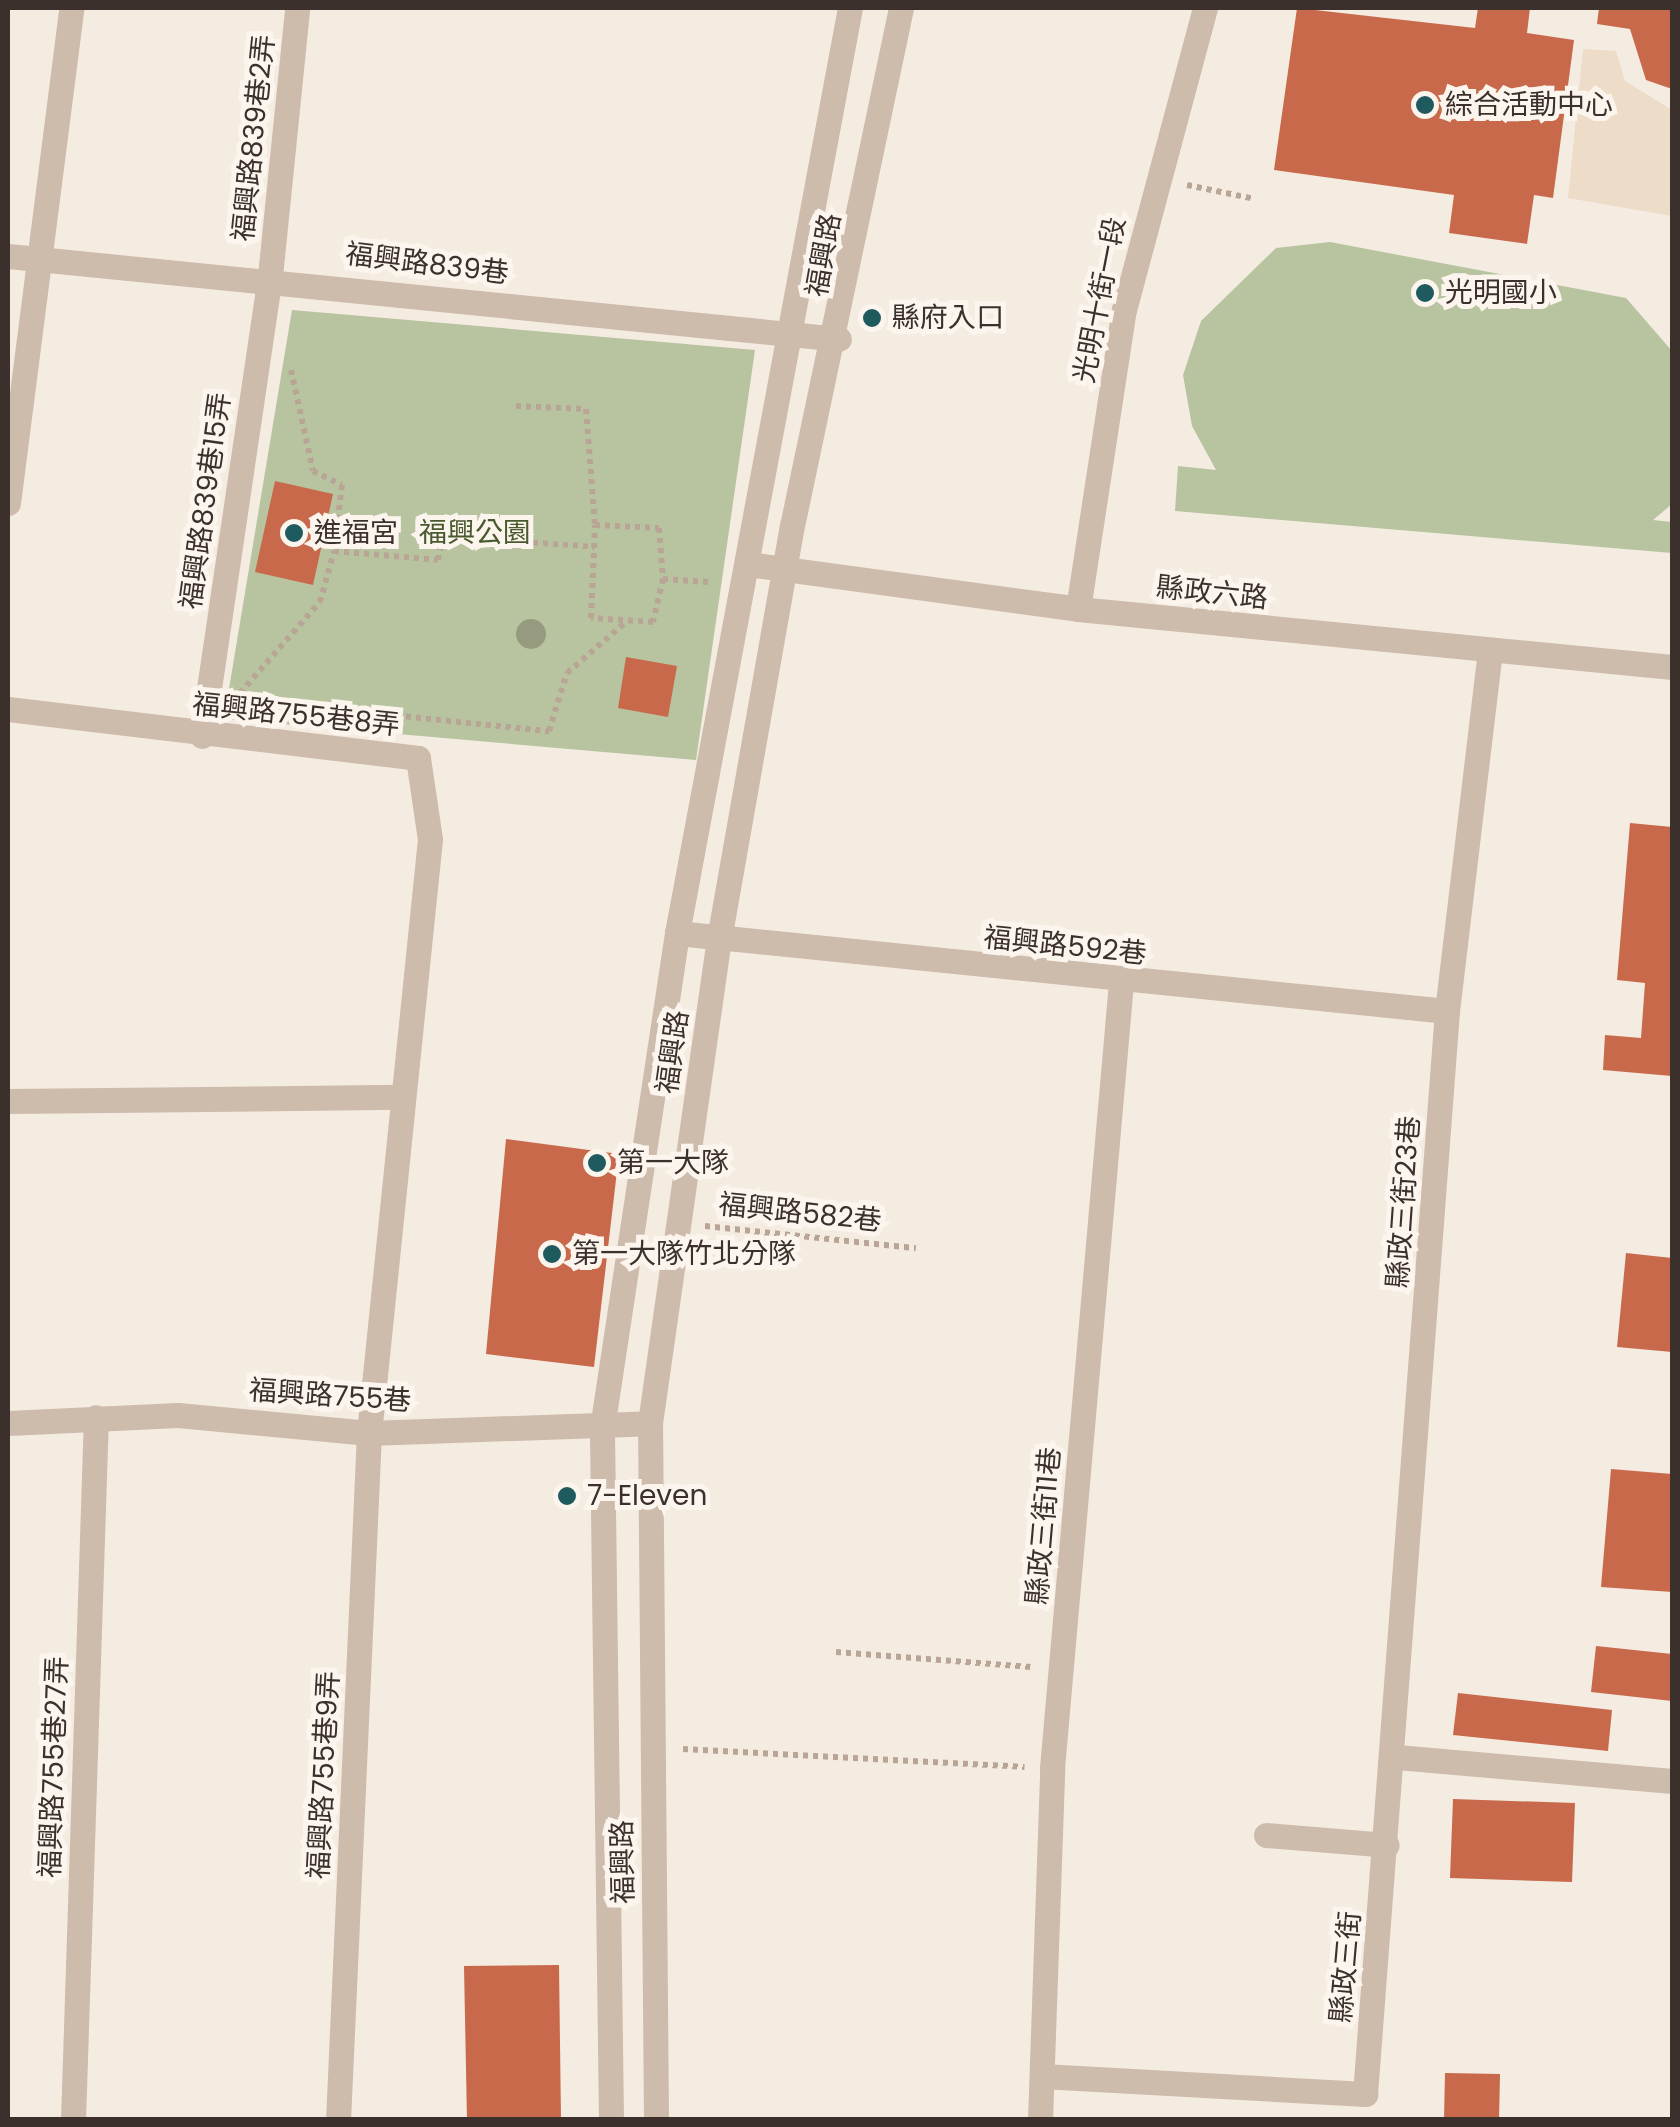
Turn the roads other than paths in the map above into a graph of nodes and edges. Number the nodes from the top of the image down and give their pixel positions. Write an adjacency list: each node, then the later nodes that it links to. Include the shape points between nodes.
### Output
1 (72, 8): 7 (street)
2 (298, 8): 8 (street, 福興路839巷2弄)
3 (850, 8): 9 (street, 福興路)
4 (901, 8): 10 (street, 福興路)
5 (1205, 8): 14 (street, 光明十街一段, via 1124,310)
6 (8, 256): 7 (street, 福興路839巷)
7 (40, 258): 8 (street, 福興路839巷); 11 (street)
8 (270, 276): 9 (street, 福興路839巷); 18 (street, 福興路839巷15弄)
9 (790, 336): 10 (street, 福興路839巷); 12 (street, 福興路)
10 (839, 339): 13 (street, 福興路)
11 (8, 502)
12 (747, 564): 13 (street, 縣政六路); 19 (street, 福興路)
13 (786, 571): 14 (street, 縣政六路); 20 (street, 福興路)
14 (1078, 609): 15 (street, 縣政六路)
15 (1490, 653): 16 (street, 縣政六路); 22 (street, 縣政三街23巷)
16 (1672, 667)
17 (8, 709): 18 (street, 福興路755巷8弄)
18 (202, 736): 23 (street, 福興路755巷8弄, via 418,758 430,840)
19 (677, 932): 20 (street, 福興路592巷); 28 (street, 福興路)
20 (719, 939): 21 (street, 福興路592巷); 26 (street, 福興路)
21 (1122, 982): 22 (street, 福興路592巷); 36 (street, 縣政三街11巷, via 1052,1768)
22 (1446, 1011): 31 (street, 縣政三街23巷)
23 (403, 1097): 24 (street); 29 (street, 福興路755巷8弄)
24 (8, 1102)
25 (96, 1417): 27 (street, 福興路755巷); 29 (street, 福興路755巷); 37 (street, 福興路755巷27弄)
26 (650, 1423): 28 (street, 福興路755巷); 30 (street, 福興路)
27 (8, 1424)
28 (602, 1428): 29 (street, 福興路755巷); 32 (street, 福興路)
29 (368, 1433): 38 (street, 福興路755巷9弄)
30 (652, 1747): 32 (street); 40 (street, 福興路)
31 (1397, 1757): 33 (street); 35 (street, 縣政三街)
32 (606, 1762): 39 (street, 福興路)
33 (1672, 1781)
34 (1266, 1834): 35 (street)
35 (1388, 1845): 36 (street, 縣政三街, via 1365,2094)
36 (1042, 2076): 41 (street)
37 (73, 2120)
38 (338, 2120)
39 (611, 2120)
40 (656, 2120)
41 (1040, 2120)

